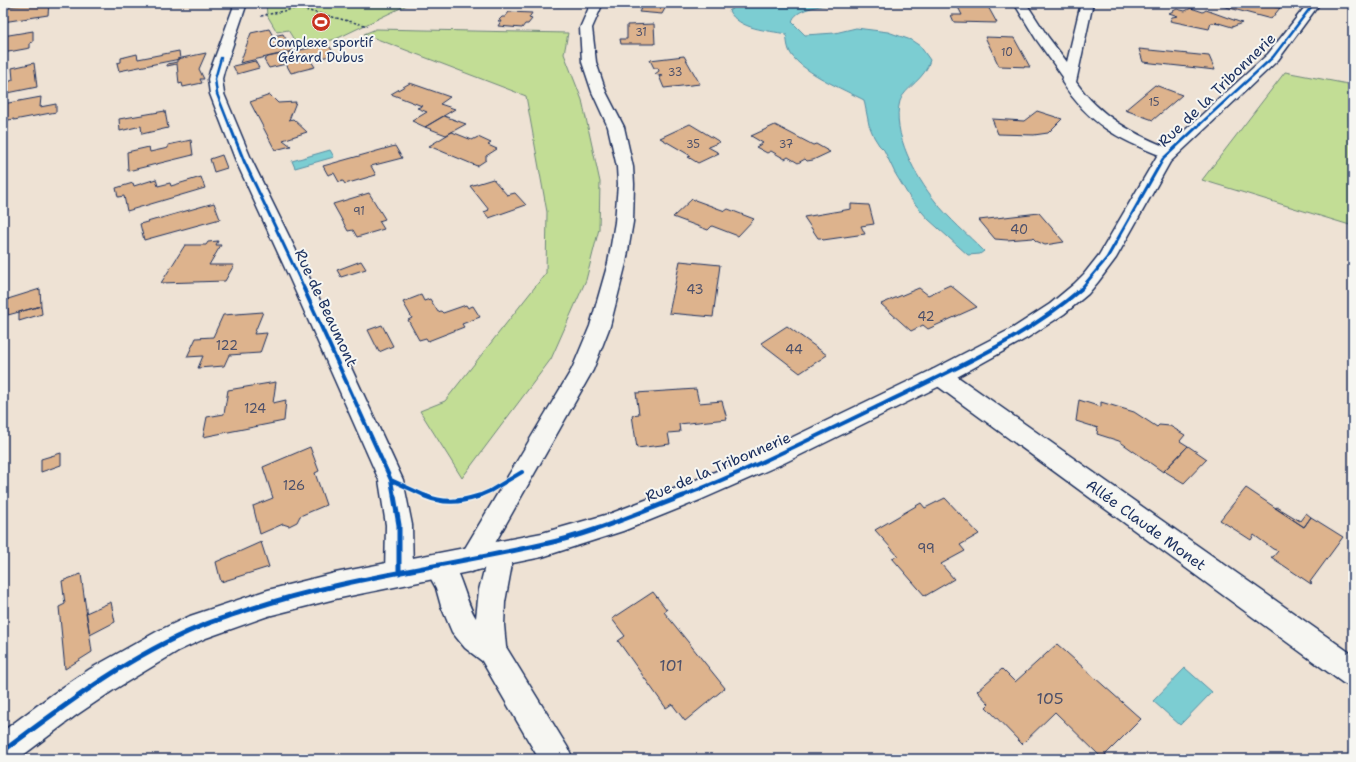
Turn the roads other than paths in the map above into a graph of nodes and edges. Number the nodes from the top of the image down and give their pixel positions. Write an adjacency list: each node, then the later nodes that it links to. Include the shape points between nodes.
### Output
1 (241, 3): 12 (street, Rue de Beaumont, via 217,71 217,94 244,161 391,480 399,525)
2 (597, 3): 10 (street, via 586,28 589,62 599,92 618,132 625,173 624,222 614,277 600,326 582,370)
3 (1020, 3): 6 (street, via 1042,39)
4 (1087, 3): 6 (street)
5 (1314, 3): 7 (street, Rue de la Tribonnerie, via 1273,57)
6 (1070, 76): 7 (street, via 1069,82 1092,112 1138,142)
7 (1168, 153): 8 (street, Rue de la Tribonnerie, via 1107,258 1081,289 1041,321)
8 (940, 376): 9 (street, Rue de la Tribonnerie, via 776,456 692,493 608,525 542,545); 14 (street, Allée Claude Monet)
9 (500, 553): 10 (street, Rue de la Tribonnerie); 13 (street, via 489,614)
10 (471, 560): 11 (street, Rue de la Tribonnerie)
11 (437, 566): 12 (street, Rue de la Tribonnerie); 13 (street, via 449,585 462,623 471,636)
12 (398, 573): 15 (street, Rue de la Tribonnerie, via 268,603 200,626 101,680)
13 (492, 651): 16 (street)
14 (1353, 673)
15 (3, 751)
16 (557, 759)

